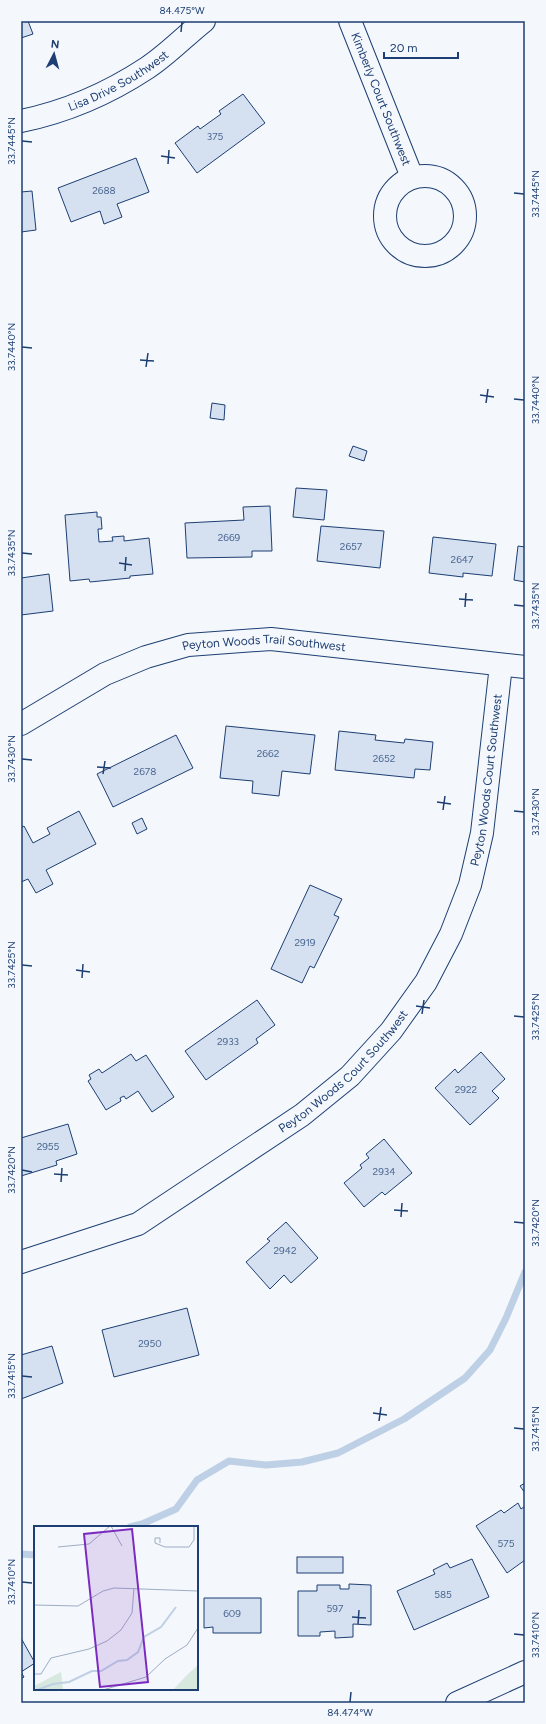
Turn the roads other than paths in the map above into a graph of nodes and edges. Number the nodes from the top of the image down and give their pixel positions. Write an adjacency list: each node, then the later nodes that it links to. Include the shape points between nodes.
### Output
1 (204, 21): 3 (street, Lisa Drive Southwest, via 148,67 96,97 41,117)
2 (350, 21): 4 (street, Kimberly Court Southwest)
3 (21, 121)
4 (412, 178)
5 (501, 665): 6 (street, Peyton Woods Trail Southwest); 7 (street, Peyton Woods Trail Southwest, via 271,639 188,645 146,657 105,674); 8 (street, Peyton Woods Court Southwest, via 482,833 470,884 451,934 430,975 391,1032 350,1076 302,1115 138,1224)
6 (525, 667)
7 (21, 724)
8 (21, 1262)
9 (525, 1672): 10 (street)
10 (457, 1703)

